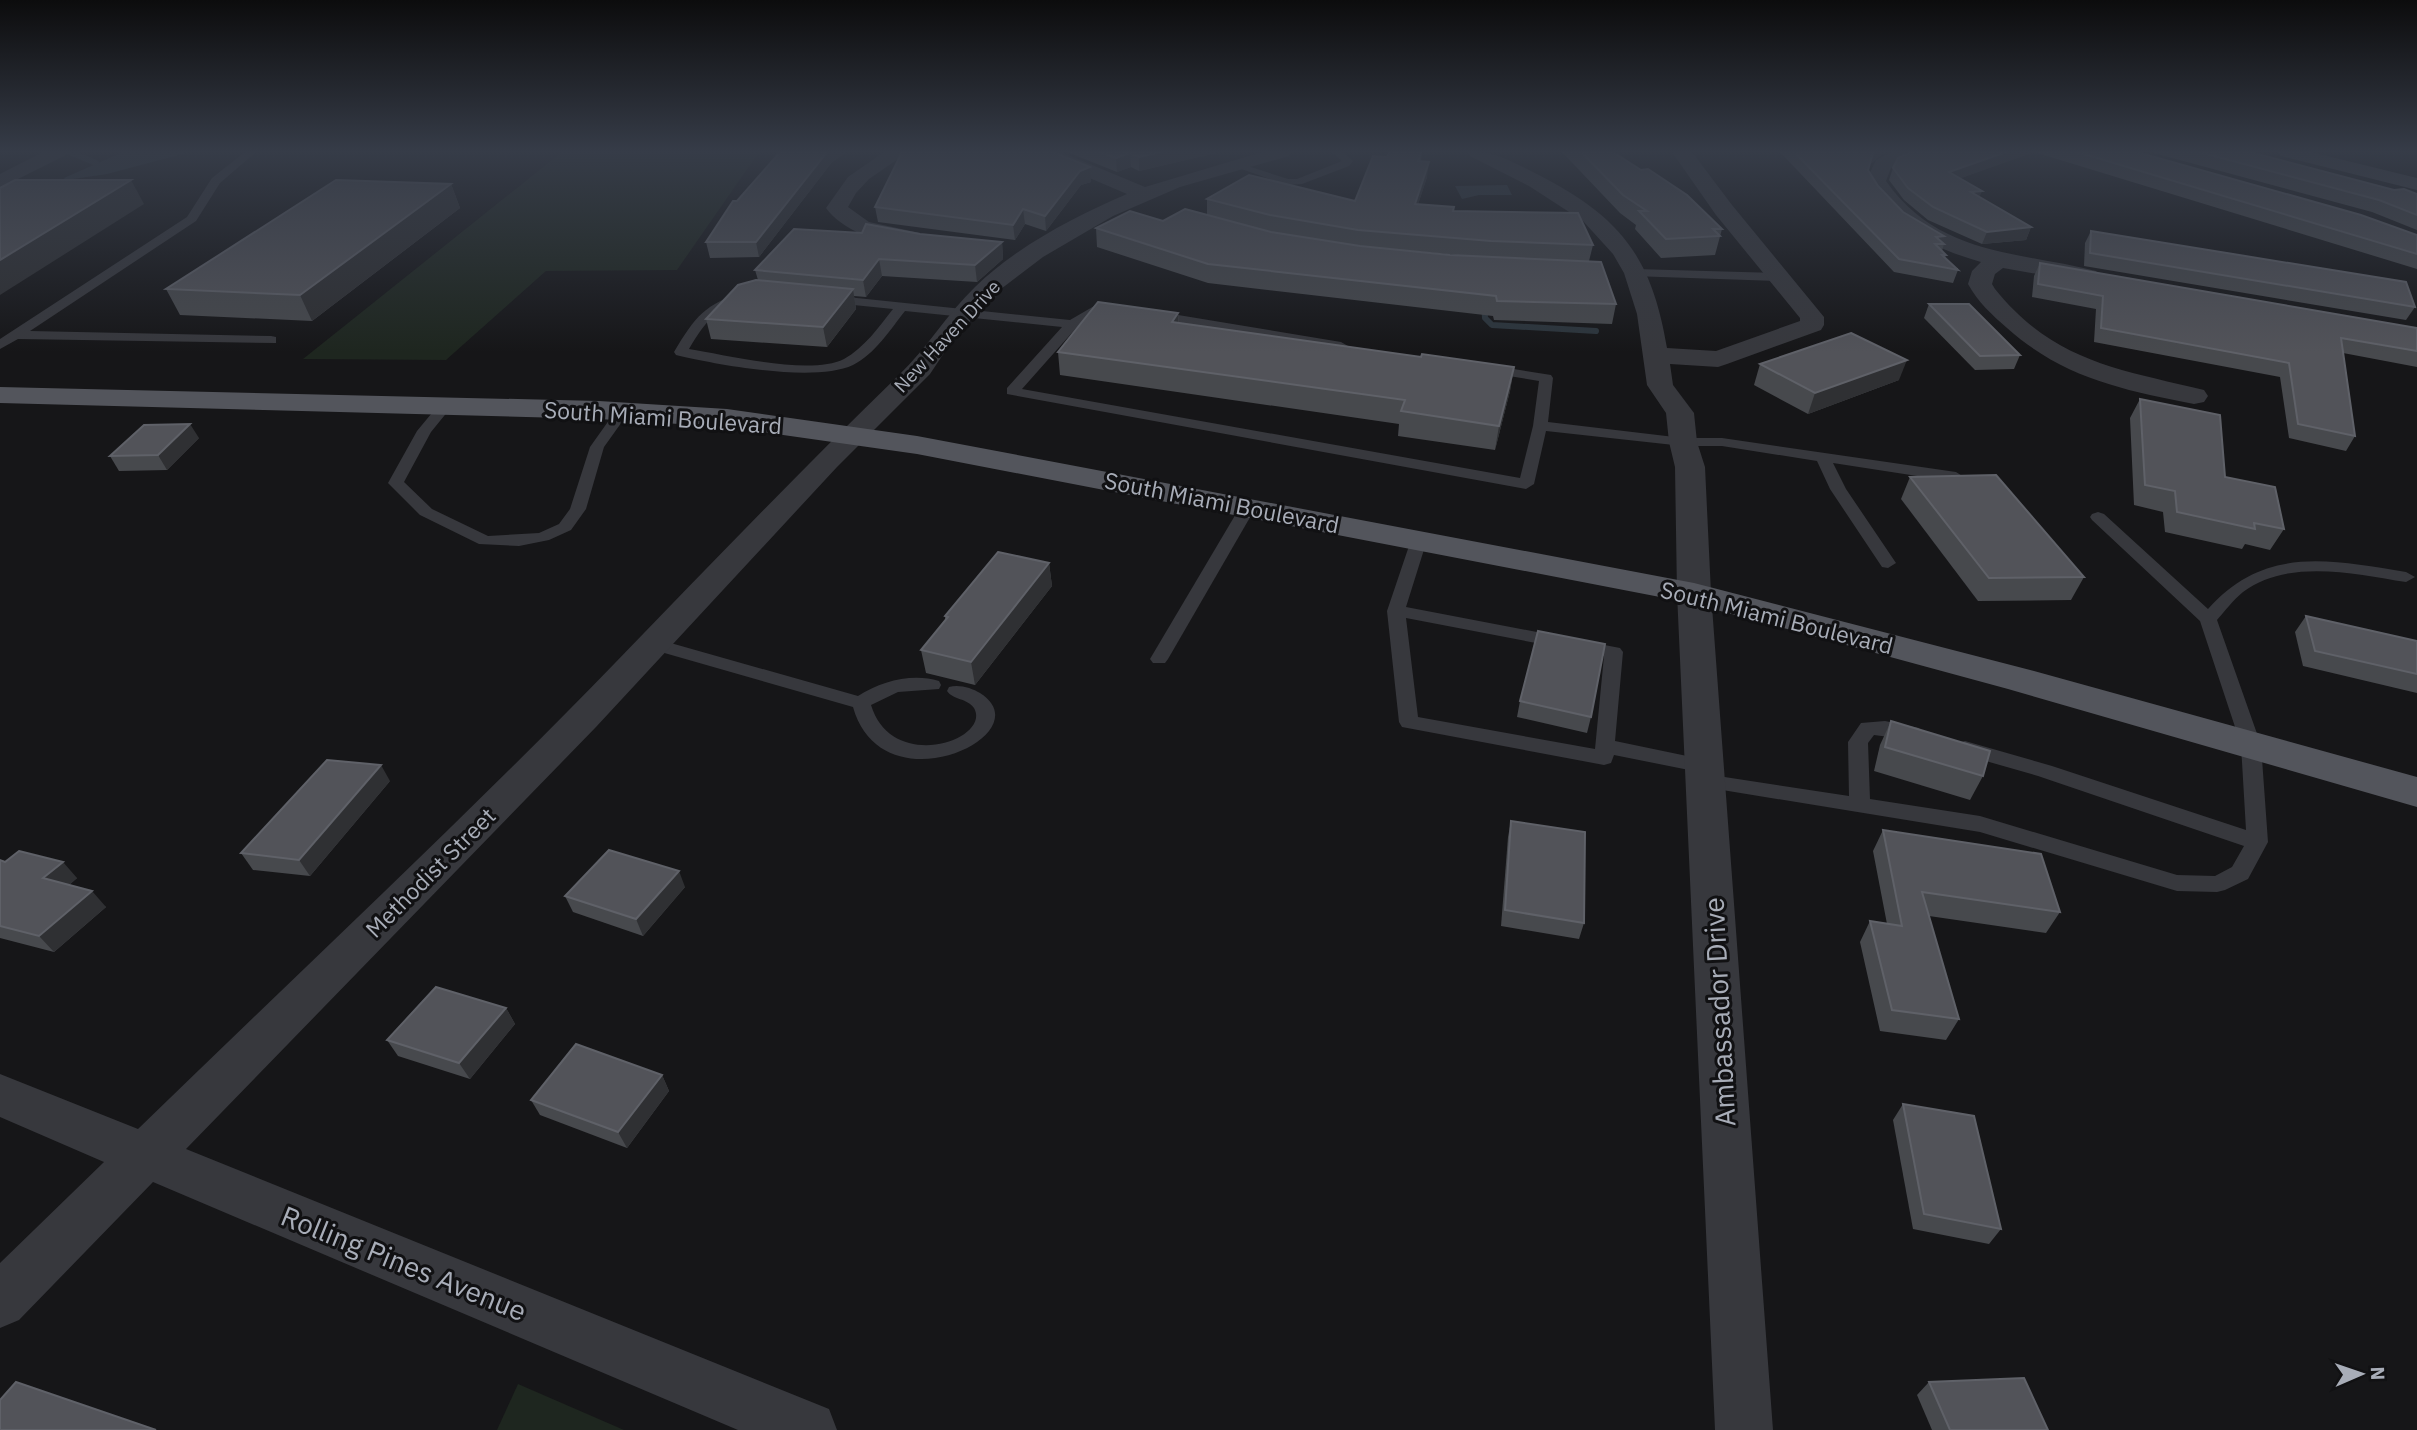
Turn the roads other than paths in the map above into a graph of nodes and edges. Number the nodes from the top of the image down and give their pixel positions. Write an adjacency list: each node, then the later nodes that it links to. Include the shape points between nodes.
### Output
1 (192, 219): 21 (lane)
2 (845, 219): 7 (street, via 864,229)
3 (1092, 219): 9 (street, New Haven Drive)
4 (1593, 219): 12 (street, Ambassador Drive)
5 (1731, 219): 13 (street)
6 (1908, 219): 10 (street, via 1939,238)
7 (938, 241)
8 (1007, 248): 9 (street)
9 (1035, 252): 18 (street, New Haven Drive, via 985,290)
10 (2000, 259): 14 (street); 28 (street, via 1981,275 1980,284 2039,346 2100,374)
11 (1610, 272): 12 (street)
12 (1636, 273): 13 (lane); 25 (street, Ambassador Drive, via 1649,314)
13 (1777, 276): 25 (street, via 1812,317 1812,325 1718,359)
14 (2104, 278)
15 (760, 293): 17 (lane, via 720,303 701,320 681,352 815,370 844,364 868,348)
16 (812, 298): 17 (lane)
17 (902, 306): 18 (lane)
18 (965, 312): 19 (lane); 32 (street, New Haven Drive, via 921,369)
19 (1072, 324): 24 (lane, via 1101,306); 31 (lane, via 1012,391 1527,484)
20 (0, 335): 21 (lane)
21 (15, 335): 22 (lane); 23 (lane)
22 (271, 340)
23 (0, 345)
24 (1354, 348)
25 (1654, 355): 33 (street, Ambassador Drive, via 1660,385 1680,413)
26 (1478, 368): 31 (lane, via 1546,378)
27 (0, 396): 29 (main road, South Miami Boulevard)
28 (2194, 396)
29 (446, 405): 30 (main road, South Miami Boulevard); 30 (lane, via 424,431 396,483 426,512 485,541 543,537 565,527 578,509 597,447)
30 (622, 412): 32 (main road, South Miami Boulevard, via 727,418)
31 (1540, 426): 33 (lane)
32 (852, 435): 36 (main road, South Miami Boulevard); 44 (street, Methodist Street)
33 (1683, 442): 34 (lane, via 1722,442); 41 (street, Ambassador Drive, via 1690,467)
34 (1822, 455): 35 (lane); 39 (lane, via 1838,489)
35 (1956, 477)
36 (1248, 507): 38 (main road, South Miami Boulevard); 45 (lane)
37 (2098, 517): 43 (lane)
38 (1419, 540): 41 (main road, South Miami Boulevard); 42 (lane)
39 (1888, 563)
40 (2406, 577): 43 (lane, via 2327,566 2295,568 2239,587)
41 (1693, 593): 49 (main road, South Miami Boulevard); 51 (street, Ambassador Drive)
42 (1396, 611): 50 (lane, via 1614,652); 50 (lane, via 1409,722 1604,758)
43 (2208, 619): 49 (lane)
44 (653, 644): 48 (lane); 56 (street, Methodist Street)
45 (1159, 659)
46 (932, 685): 48 (lane, via 888,688)
47 (956, 691): 48 (lane, via 976,699 985,718 975,735 948,751 927,753 883,739 869,727)
48 (861, 703)
49 (2251, 745): 52 (main road, South Miami Boulevard); 54 (lane)
50 (1605, 746): 51 (lane)
51 (1704, 774): 53 (lane); 59 (street, Ambassador Drive)
52 (2417, 792)
53 (1860, 805): 54 (lane, via 1980,824 2177,883 2217,884 2240,873); 54 (lane, via 1858,742 1868,728 1885,728 2045,771)
54 (2257, 842)
55 (0, 1095): 56 (street, Rolling Pines Avenue)
56 (144, 1156): 57 (street, Methodist Street); 58 (street, Rolling Pines Avenue)
57 (0, 1301)
58 (808, 1430)
59 (1744, 1430)

